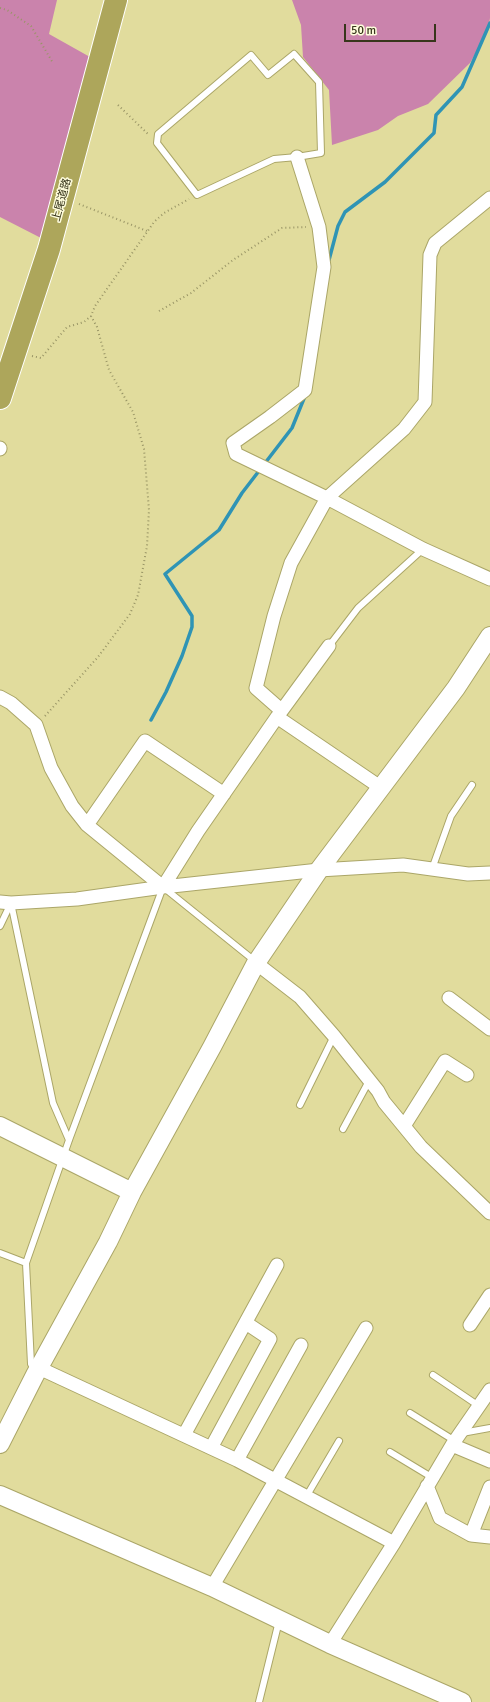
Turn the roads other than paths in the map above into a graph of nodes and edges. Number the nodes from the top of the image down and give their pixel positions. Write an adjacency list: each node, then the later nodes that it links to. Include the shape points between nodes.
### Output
1 (116, 0): 4 (highway, 上尾道路, via 63,198)
2 (297, 157): 2 (lane, via 321,153 319,82 294,54 268,75 250,55 158,134 157,143 197,195 274,159); 5 (street, via 319,227 324,267 305,390 233,443 236,454)
3 (490, 198): 5 (street, via 435,243 430,255 425,402 404,429)
4 (0, 398)
5 (327, 498): 6 (street); 11 (street, via 291,563 274,616 256,688)
6 (422, 549): 7 (street); 9 (lane, via 358,608)
7 (490, 579)
8 (490, 636): 13 (street, via 456,688)
9 (330, 646): 11 (street)
10 (0, 697): 15 (street, via 11,703 36,725 51,768 72,806)
11 (279, 714): 13 (street); 14 (street)
12 (472, 785): 16 (lane, via 451,816)
13 (380, 787): 17 (street)
14 (224, 794): 15 (street, via 144,741); 19 (street)
15 (87, 825): 19 (street)
16 (432, 869): 17 (street, via 403,865); 18 (street, via 468,874)
17 (319, 870): 19 (street); 22 (street)
18 (490, 873)
19 (164, 887): 20 (street, via 77,899); 22 (lane); 32 (lane)
20 (5, 903): 21 (lane); 32 (lane, via 53,1103)
21 (0, 926)
22 (256, 963): 25 (street, via 300,997); 34 (street)
23 (449, 998): 24 (street)
24 (490, 1029)
25 (334, 1036): 27 (street); 28 (lane)
26 (467, 1075): 30 (street, via 446,1061)
27 (369, 1081): 30 (street); 31 (lane)
28 (300, 1105)
29 (0, 1126): 33 (street)
30 (404, 1126): 35 (street)
31 (343, 1129)
32 (69, 1140): 33 (lane)
33 (63, 1157): 34 (street); 37 (lane)
34 (132, 1192): 44 (street, via 108,1242)
35 (490, 1213)
36 (0, 1252): 37 (lane)
37 (26, 1263): 44 (lane, via 31,1364)
38 (277, 1265): 40 (street)
39 (490, 1295): 41 (street)
40 (246, 1323): 50 (street); 54 (street, via 270,1339)
41 (470, 1325)
42 (366, 1328): 58 (street)
43 (301, 1345): 56 (street)
44 (37, 1370): 50 (street); 53 (street)
45 (434, 1375): 47 (lane)
46 (490, 1390): 47 (street)
47 (479, 1406): 51 (street)
48 (410, 1413): 51 (lane)
49 (490, 1428): 51 (lane)
50 (184, 1435): 54 (street)
51 (456, 1440): 57 (street); 59 (street)
52 (339, 1441): 62 (lane)
53 (0, 1444)
54 (211, 1448): 56 (street)
55 (390, 1452): 59 (lane)
56 (237, 1460): 58 (street)
57 (490, 1461)
58 (275, 1480): 62 (street); 66 (street)
59 (430, 1482): 63 (street, via 440,1518); 65 (street)
60 (490, 1487): 63 (street)
61 (0, 1495): 66 (street)
62 (306, 1497): 65 (street)
63 (471, 1535): 64 (street)
64 (490, 1537)
65 (394, 1543): 68 (street)
66 (212, 1587): 67 (street)
67 (280, 1619): 68 (street); 70 (lane)
68 (330, 1644): 69 (street)
69 (439, 1697): 71 (street)
70 (259, 1702)
71 (462, 1702)

